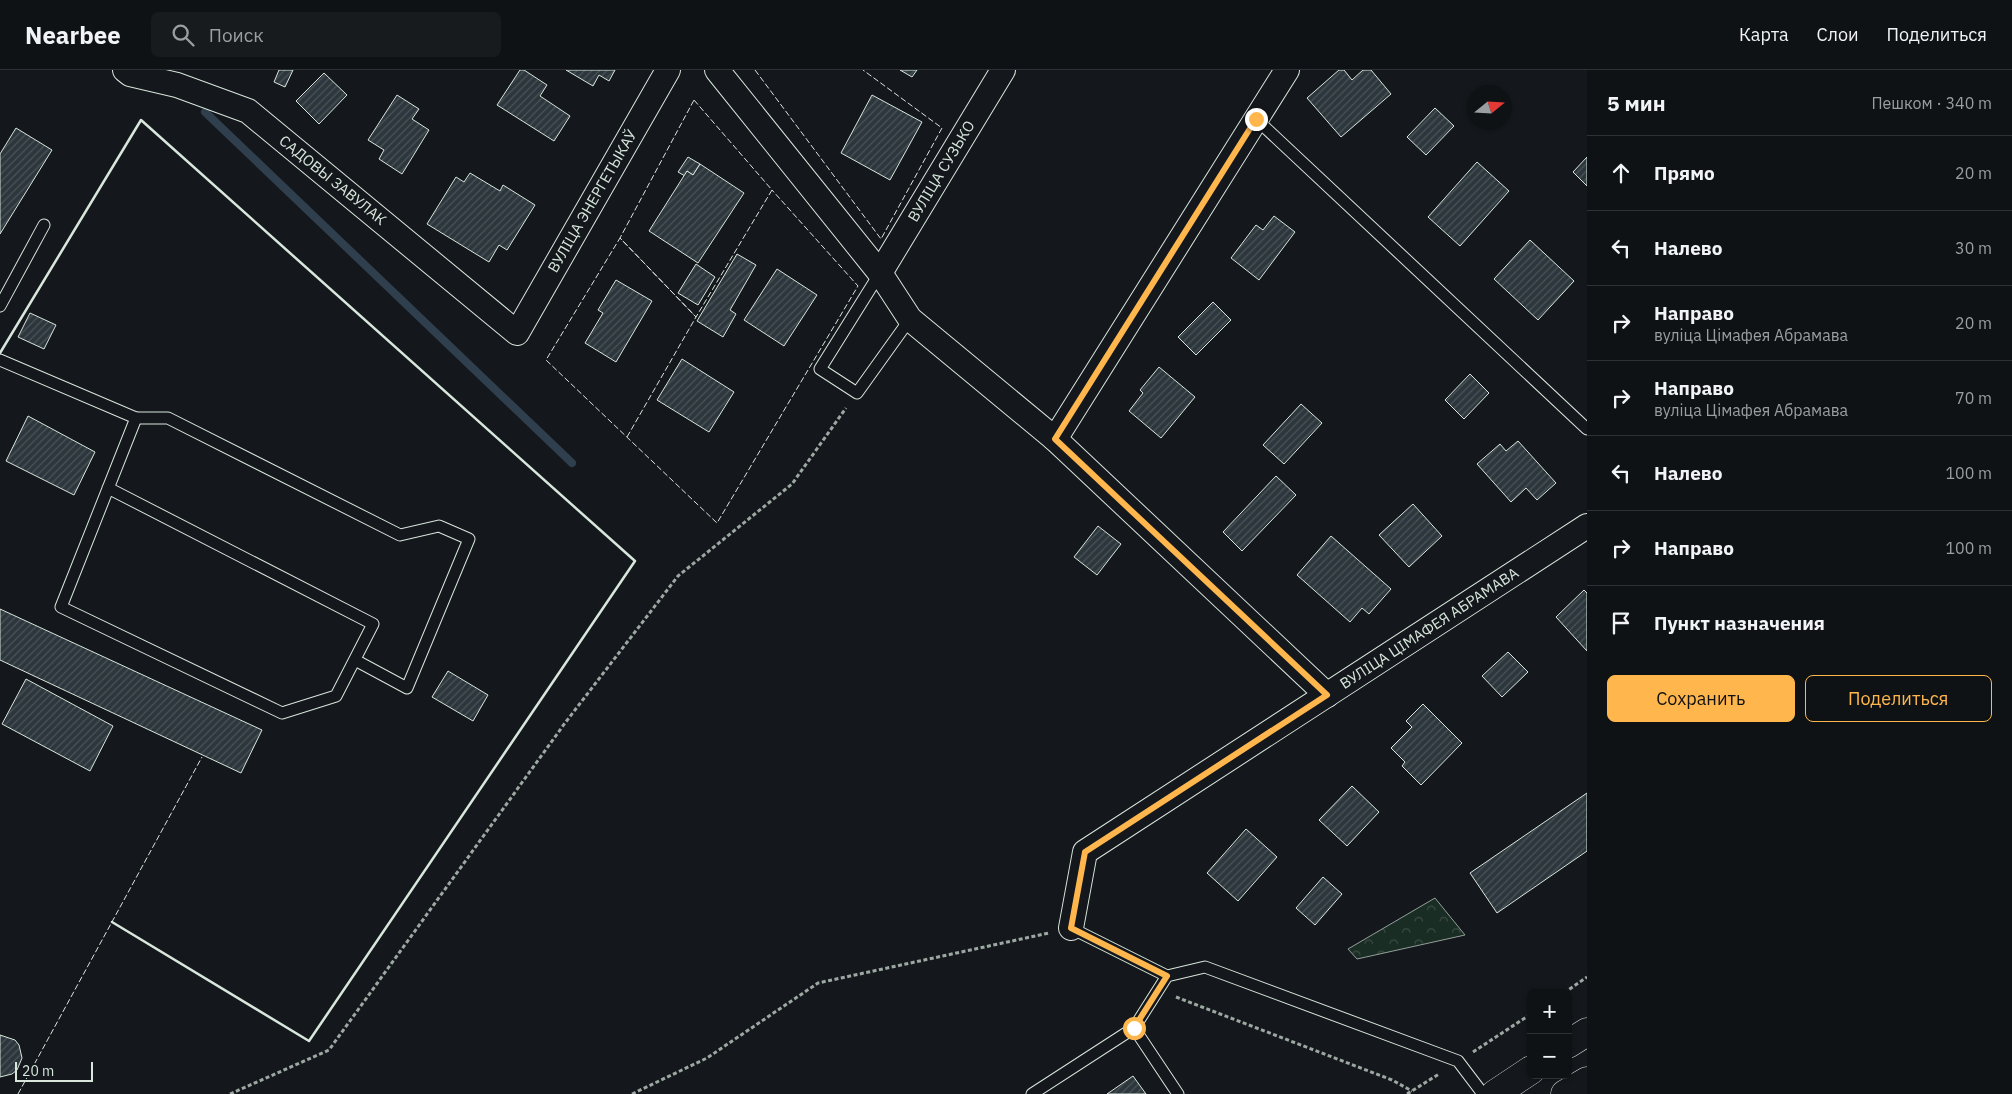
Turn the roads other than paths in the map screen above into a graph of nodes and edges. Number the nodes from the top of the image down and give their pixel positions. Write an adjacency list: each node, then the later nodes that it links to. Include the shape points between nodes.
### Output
1 (125, 70): 11 (street, САДОВЫ ЗАВУЛАК, via 248,111)
2 (668, 70): 11 (street, ВУЛІЦА ЭНЕРГЕТЫКАЎ)
3 (717, 70): 8 (street)
4 (1003, 70): 8 (street, ВУЛІЦА СУЗЬКО)
5 (1287, 70): 6 (street)
6 (1256, 119): 14 (lane); 15 (street)
7 (44, 225): 9 (lane)
8 (880, 273): 10 (street); 10 (lane, via 820,369 857,393)
9 (0, 306)
10 (910, 319): 15 (street)
11 (517, 333)
12 (0, 360): 13 (lane)
13 (136, 418): 16 (lane); 18 (lane, via 168,418 400,534 439,526 469,539 407,688)
14 (1587, 429)
15 (1055, 439): 19 (street)
16 (108, 488): 18 (lane, via 373,624); 18 (lane, via 61,607 282,713 336,696)
17 (1587, 526): 19 (street, ВУЛІЦА ЦІМАФЕЯ АБРАМАВА)
18 (355, 660)
19 (1327, 695): 20 (street, ВУЛІЦА ЦІМАФЕЯ АБРАМАВА, via 1085,852)
20 (1071, 928): 21 (lane)
21 (1167, 976): 22 (lane); 29 (lane, via 1205,967 1458,1061)
22 (1134, 1028): 27 (lane); 28 (lane)
23 (1587, 1032): 24 (main road)
24 (1572, 1041)
25 (1527, 1073): 30 (main road)
26 (1587, 1081): 31 (main road)
27 (1032, 1094)
28 (1178, 1094)
29 (1483, 1094)
30 (1495, 1094)
31 (1565, 1094)

